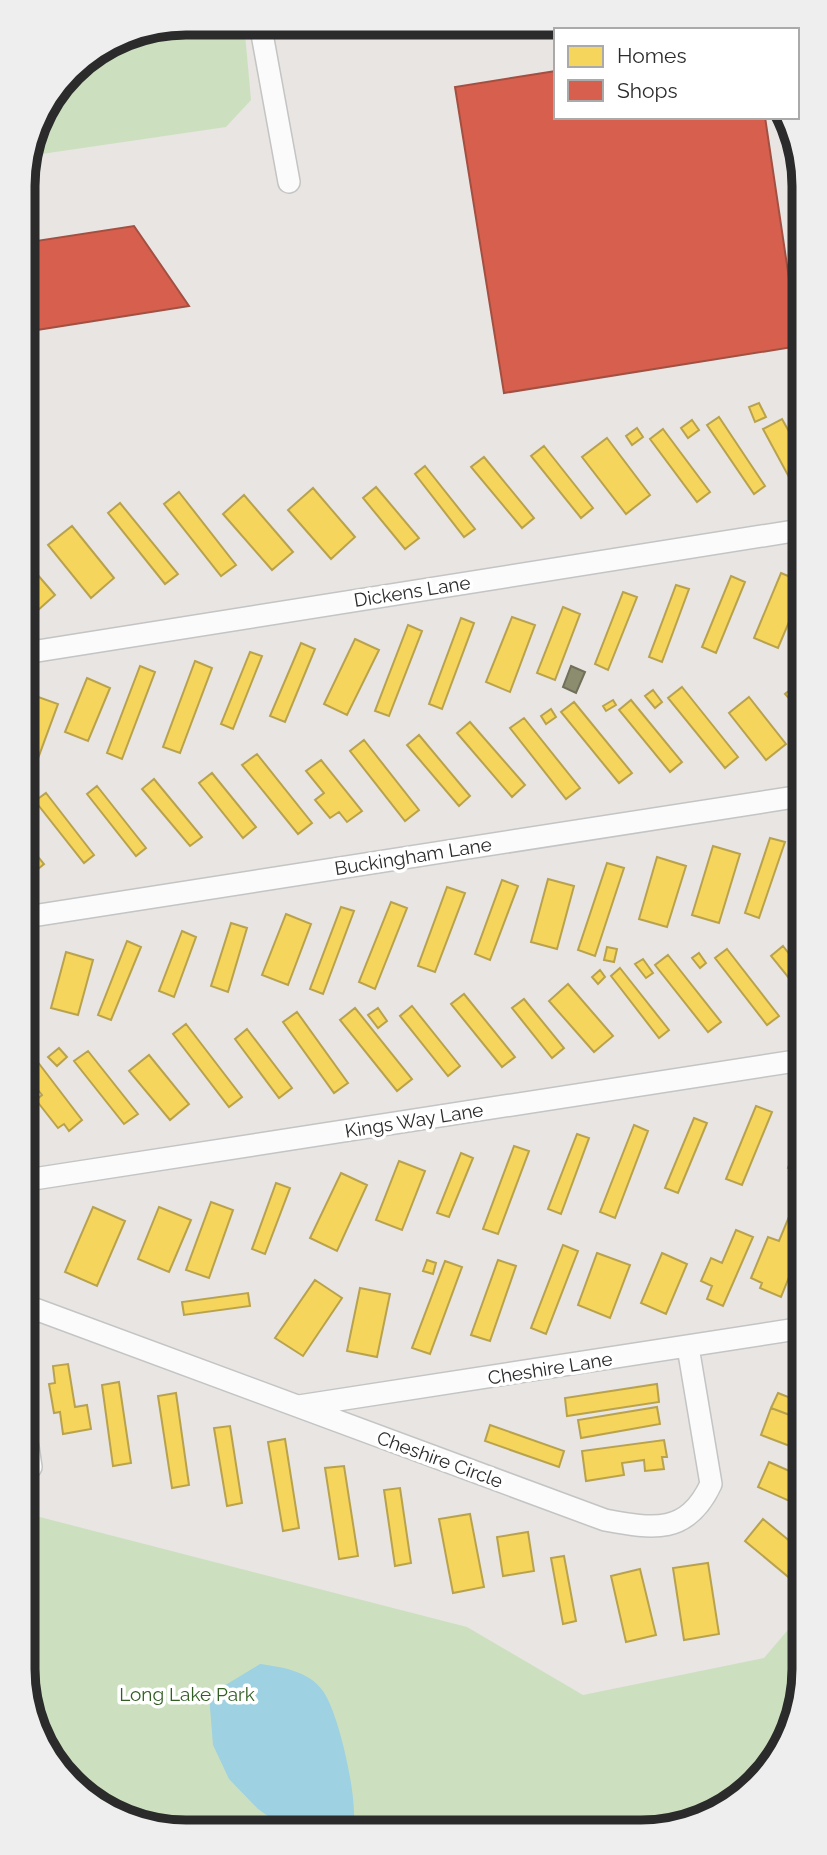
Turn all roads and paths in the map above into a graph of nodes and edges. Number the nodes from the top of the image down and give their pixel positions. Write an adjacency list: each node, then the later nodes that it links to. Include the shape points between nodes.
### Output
1 (262, 35): 2 (street)
2 (289, 182)
3 (792, 531): 4 (street, Dickens Lane)
4 (35, 651)
5 (792, 797): 6 (street, Buckingham Lane)
6 (35, 916)
7 (792, 1062): 8 (street, Kings Way Lane)
8 (35, 1179)
9 (35, 1309): 12 (street, Cheshire Circle)
10 (792, 1330): 11 (street, Cheshire Lane)
11 (688, 1347): 12 (street, Cheshire Lane); 12 (street, Cheshire Circle, via 711,1484 703,1500 682,1521 649,1528 605,1520)
12 (297, 1406)

